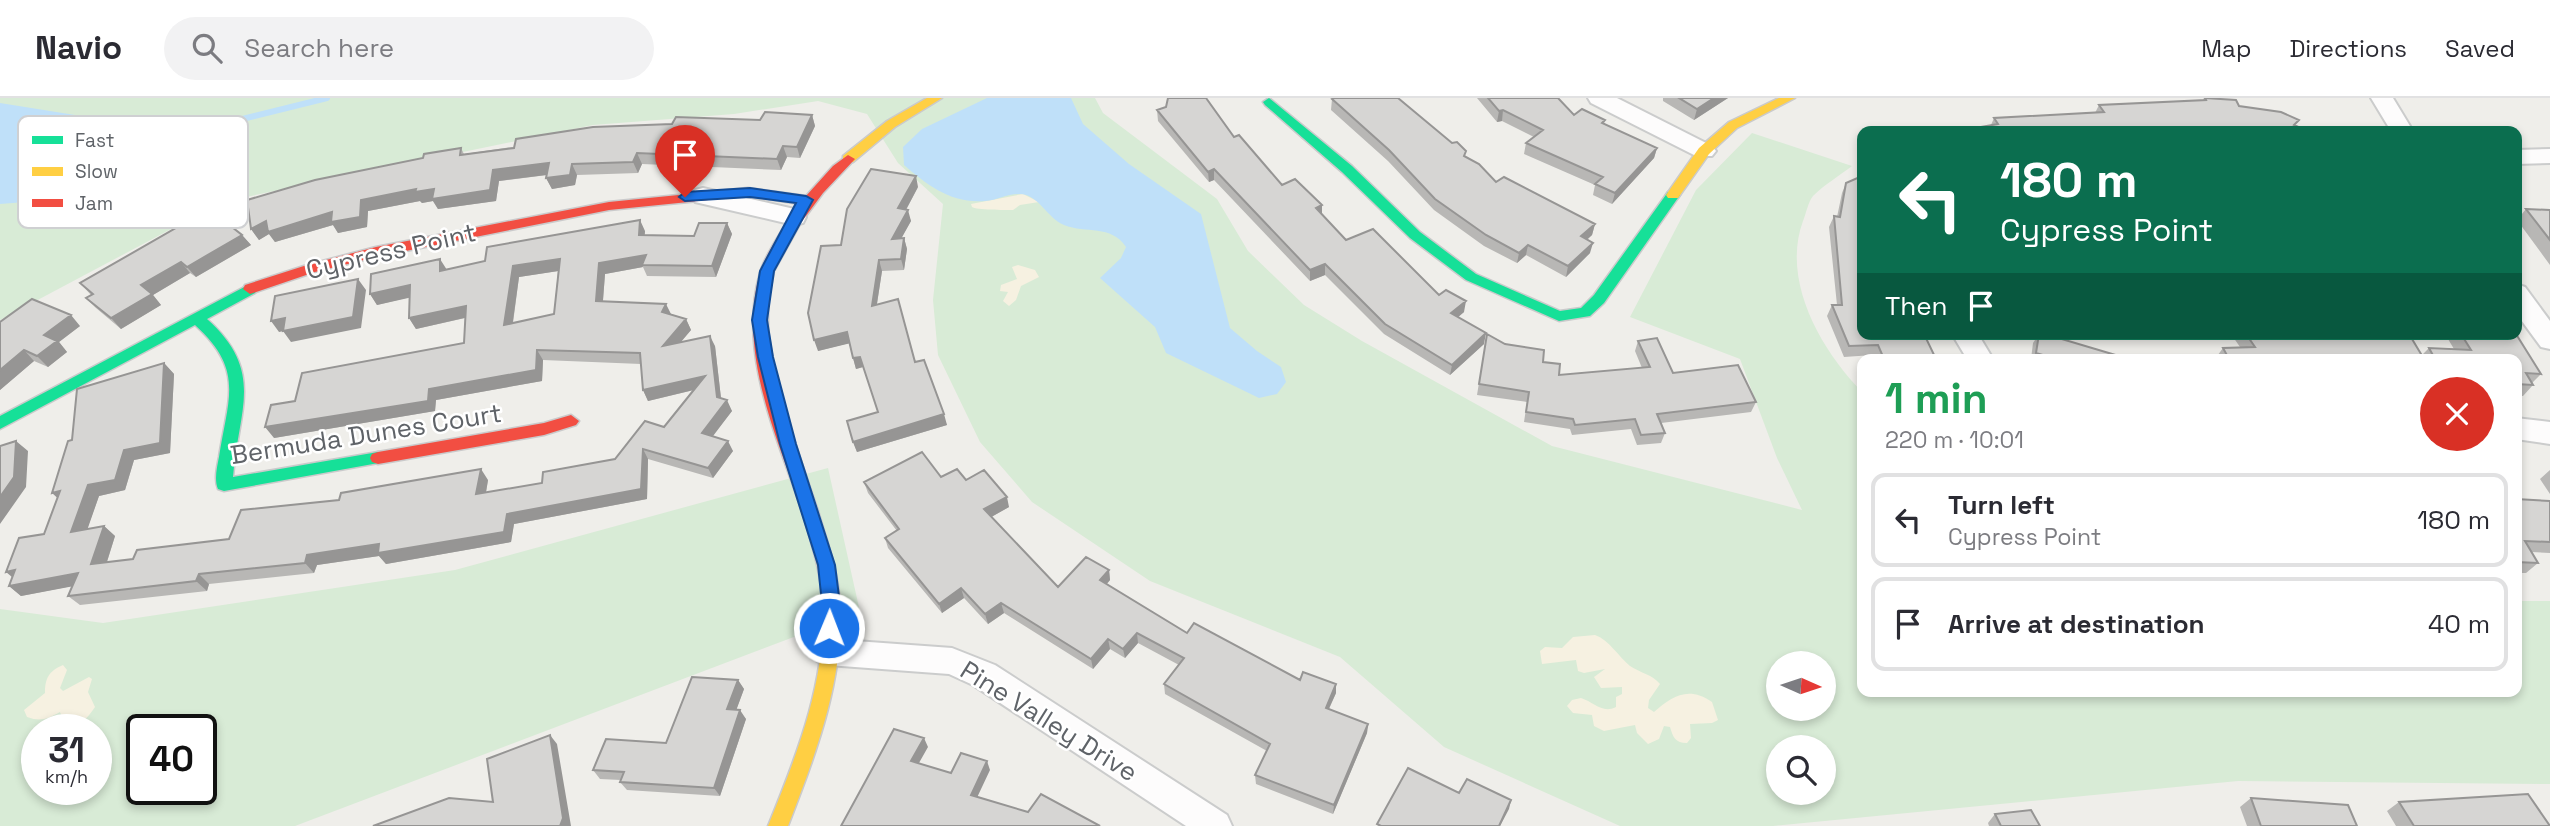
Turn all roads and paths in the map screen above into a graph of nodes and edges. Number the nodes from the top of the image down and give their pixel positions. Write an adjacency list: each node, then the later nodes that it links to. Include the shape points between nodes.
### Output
1 (936, 98): 11 (street, via 876,132)
2 (1599, 98): 7 (street)
3 (1789, 98): 7 (street, via 1733,125)
4 (2382, 98): 6 (street)
5 (1269, 102): 7 (street, via 1415,235 1471,277 1559,316 1585,312 1599,299)
6 (2399, 126)
7 (1704, 151)
8 (2522, 156): 9 (street)
9 (2550, 156)
10 (703, 196): 11 (street, Cypress Point); 14 (street, Cypress Point, via 572,212 388,249 251,287)
11 (800, 209): 20 (street, via 767,271 760,320 788,444 826,565 831,604)
12 (2522, 298): 13 (street)
13 (2541, 314): 15 (street)
14 (197, 318): 16 (street, Bermuda Dunes Court, via 224,340 236,370 223,485); 17 (street, Cypress Point)
15 (2550, 340)
16 (571, 421)
17 (0, 423)
18 (2522, 429): 19 (street)
19 (2550, 433)
20 (828, 652): 21 (street, via 796,784); 22 (street, Pine Valley Drive, via 952,661 984,675)
21 (778, 826)
22 (1215, 826)

